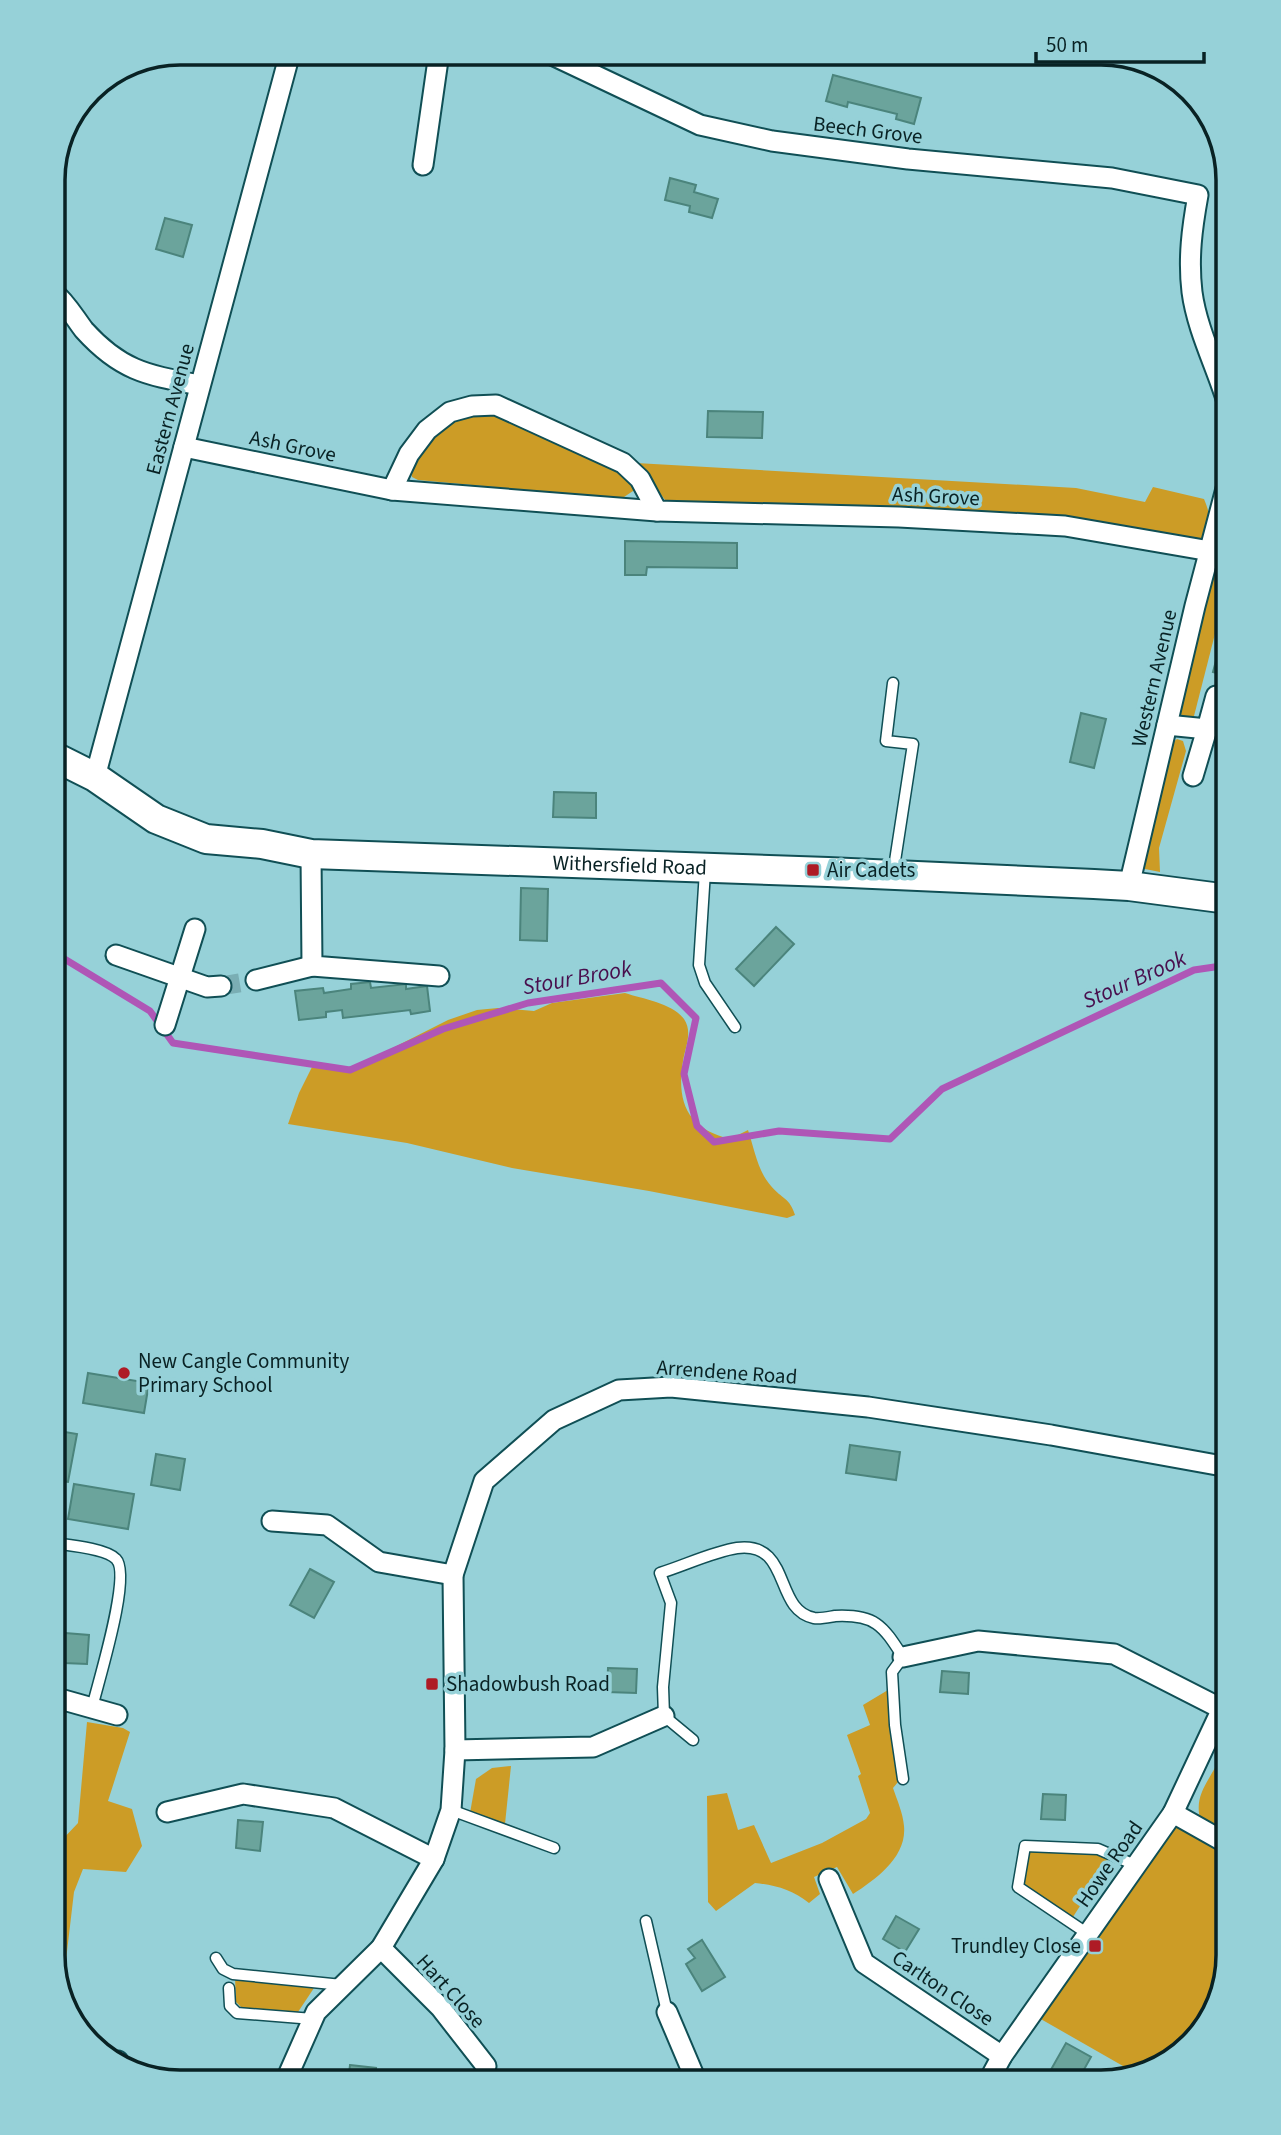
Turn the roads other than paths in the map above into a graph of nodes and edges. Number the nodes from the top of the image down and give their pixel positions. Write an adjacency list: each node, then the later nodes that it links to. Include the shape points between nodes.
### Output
1 (285, 65): 7 (street, Eastern Avenue)
2 (437, 65): 4 (street)
3 (573, 65): 6 (street, Beech Grove, via 700,125 772,141 1112,178 1198,195 1190,244 1192,294)
4 (423, 164)
5 (65, 306): 7 (street, via 122,365 150,376)
6 (1216, 371)
7 (199, 385): 8 (street, Eastern Avenue)
8 (184, 447): 9 (street, Ash Grove); 19 (street, Eastern Avenue)
9 (392, 489): 10 (street, Ash Grove); 10 (street, via 427,430 450,412 496,405 623,463 640,479)
10 (657, 511): 12 (street, Ash Grove, via 1065,526)
11 (1216, 529): 12 (street, Western Avenue)
12 (1210, 551): 15 (street, Western Avenue)
13 (893, 683): 22 (lane, via 886,741 913,744)
14 (1216, 696): 16 (street)
15 (1167, 725): 16 (street); 23 (street, Western Avenue)
16 (1207, 729): 18 (street)
17 (65, 763): 19 (street, Withersfield Road)
18 (1193, 776)
19 (95, 777): 20 (street, Withersfield Road, via 156,819 206,839)
20 (311, 854): 21 (street, Withersfield Road); 27 (street)
21 (705, 867): 22 (street, Withersfield Road); 33 (lane, via 699,965 705,983)
22 (893, 875): 23 (street, Withersfield Road)
23 (1129, 887): 24 (street, Withersfield Road)
24 (1216, 898)
25 (195, 929): 29 (street)
26 (116, 956): 29 (street)
27 (312, 966): 28 (street); 30 (street)
28 (439, 976)
29 (178, 978): 31 (street, via 207,987); 32 (street)
30 (256, 980)
31 (221, 986)
32 (165, 1025)
33 (735, 1027)
34 (1216, 1465): 37 (street, Arrendene Road, via 868,1407 671,1387 619,1390 554,1420 484,1481)
35 (272, 1521): 37 (street, via 327,1525 379,1562)
36 (65, 1546): 41 (lane, via 111,1555 120,1566 120,1592)
37 (453, 1575): 46 (street, Arrendene Road)
38 (904, 1657): 39 (street, via 978,1641 1114,1654); 43 (lane, via 886,1630 869,1618 814,1618 799,1611 777,1567 764,1553 736,1548 660,1573 671,1603); 47 (lane, via 892,1672)
39 (1216, 1698)
40 (65, 1701): 41 (street)
41 (92, 1708): 42 (street)
42 (117, 1715)
43 (664, 1716): 45 (lane); 46 (street, via 593,1747)
44 (1216, 1721): 50 (street, Howe Road)
45 (693, 1740)
46 (455, 1750): 48 (street, Arrendene Road)
47 (903, 1779)
48 (451, 1810): 52 (lane); 53 (street, Arrendene Road)
49 (167, 1812): 53 (street, via 243,1794 334,1808)
50 (1173, 1812): 51 (street); 54 (street, Howe Road)
51 (1216, 1837)
52 (554, 1848)
53 (434, 1858): 58 (street, Arrendene Road)
54 (1135, 1865): 57 (street, Howe Road); 57 (lane, via 1098,1849 1025,1846 1018,1886)
55 (829, 1879): 64 (street, Carlton Close, via 864,1963)
56 (646, 1921): 62 (lane)
57 (1088, 1934): 64 (street, Howe Road)
58 (381, 1948): 60 (street, Arrendene Road); 65 (street, Hart Close, via 440,2007)
59 (216, 1958): 60 (lane, via 233,1974)
60 (343, 1985): 63 (street, Arrendene Road)
61 (229, 1988): 63 (lane, via 230,2006 237,2014)
62 (667, 2012): 67 (street)
63 (313, 2019): 66 (street, Arrendene Road)
64 (1002, 2056): 68 (street, Howe Road)
65 (486, 2066)
66 (290, 2070)
67 (692, 2070)
68 (994, 2070)

